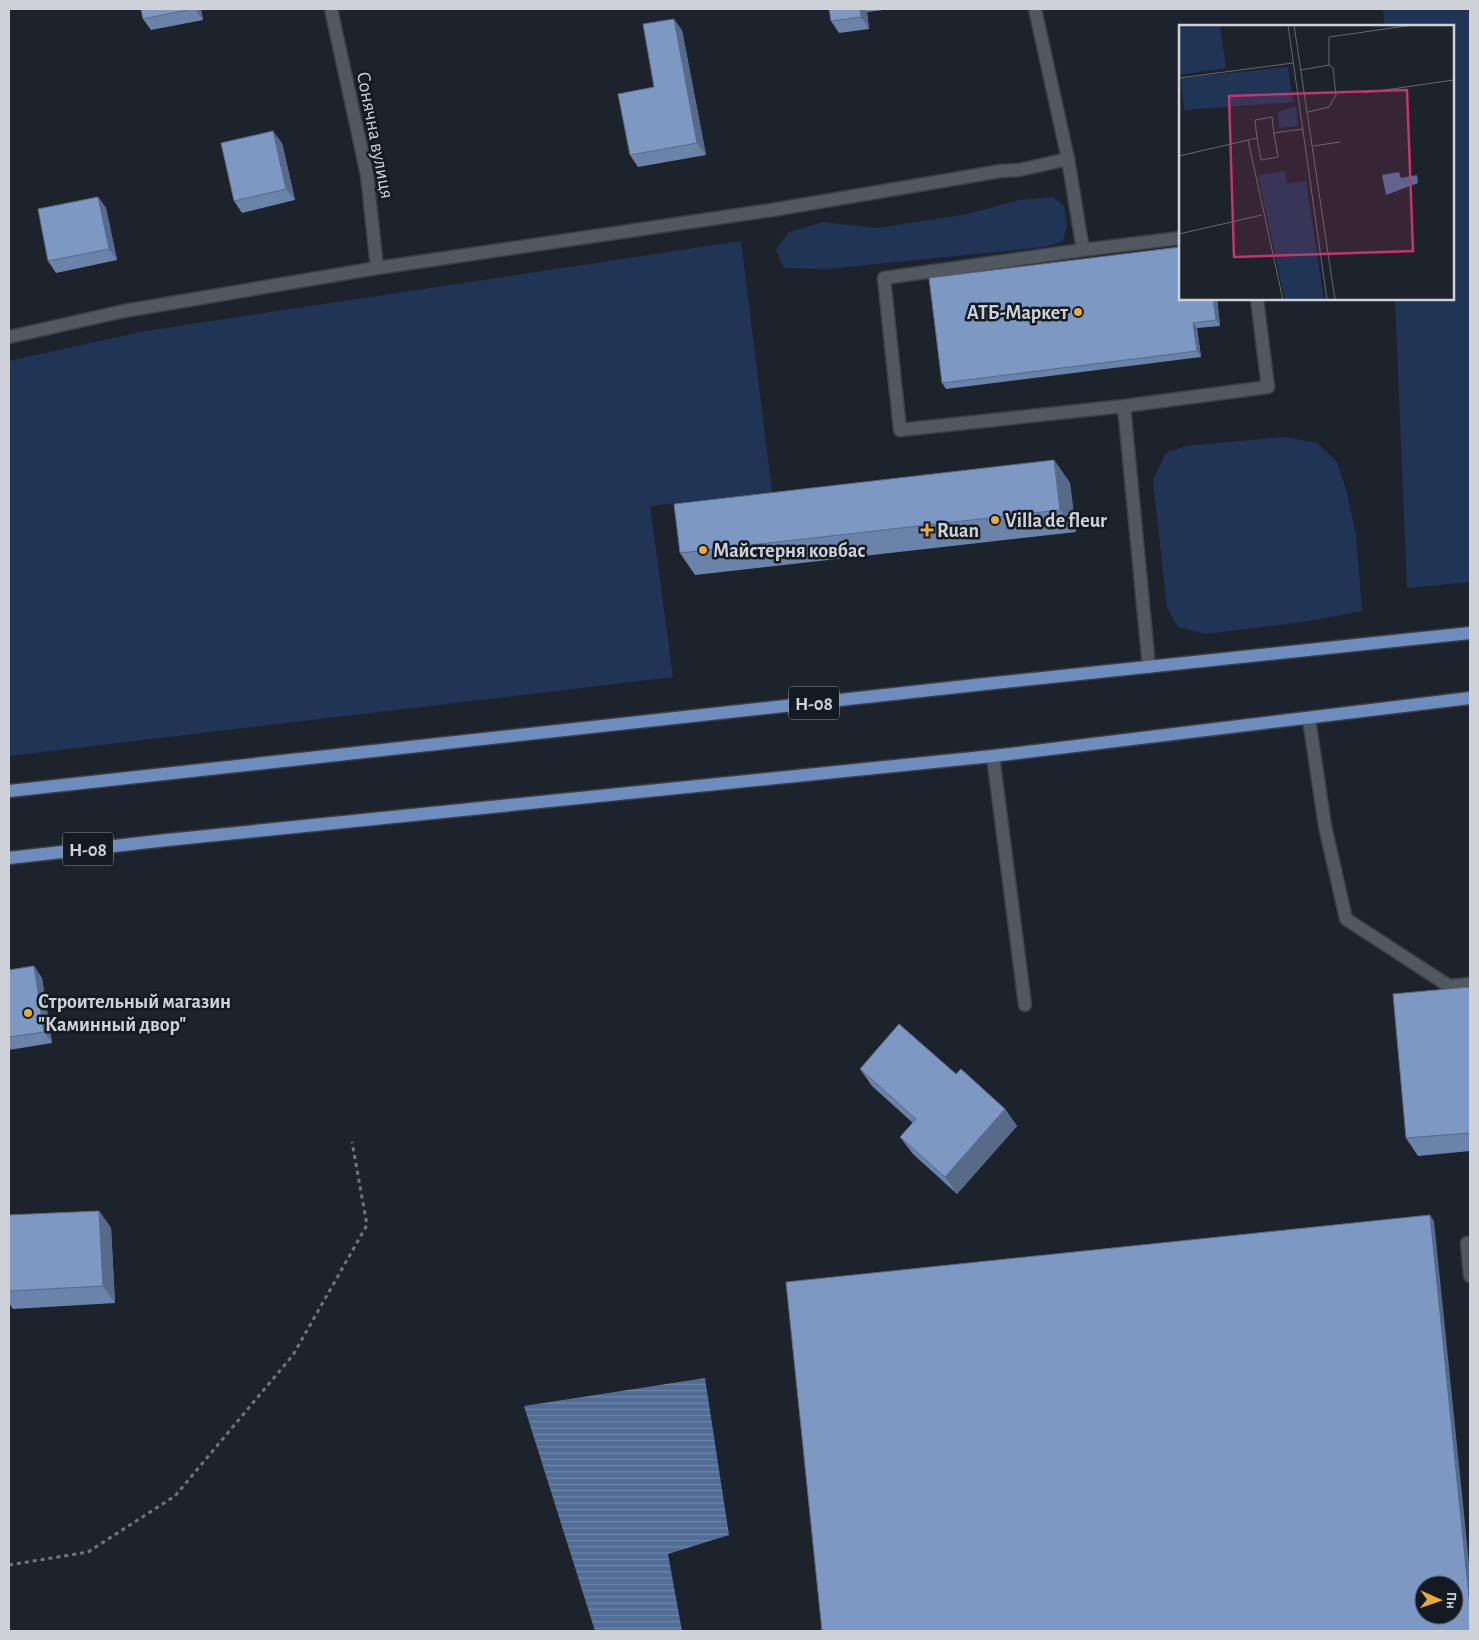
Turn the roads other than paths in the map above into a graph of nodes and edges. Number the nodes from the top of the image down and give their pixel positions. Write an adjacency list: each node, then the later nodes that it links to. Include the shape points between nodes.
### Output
1 (331, 9): 6 (street, Сонячна вулиця, via 367,175)
2 (1035, 9): 3 (street)
3 (1068, 159): 5 (street); 6 (street, via 1019,170 772,210)
4 (1179, 238): 5 (street)
5 (1083, 250): 9 (street, via 884,278 900,430)
6 (376, 268): 8 (street, via 124,311)
7 (1257, 300): 9 (street, via 1268,387)
8 (9, 337)
9 (1124, 406): 11 (street)
10 (1470, 633): 11 (main road, Н-08)
11 (1149, 667): 15 (main road, Н-08)
12 (1470, 698): 13 (main road, Н-08)
13 (1309, 719): 14 (main road, Н-08); 17 (street, via 1325,826 1346,919 1449,986)
14 (993, 756): 16 (main road, Н-08); 18 (street)
15 (9, 791)
16 (9, 858)
17 (1470, 984)
18 (1025, 1005)
19 (1467, 1244): 20 (street)
20 (1470, 1276)

